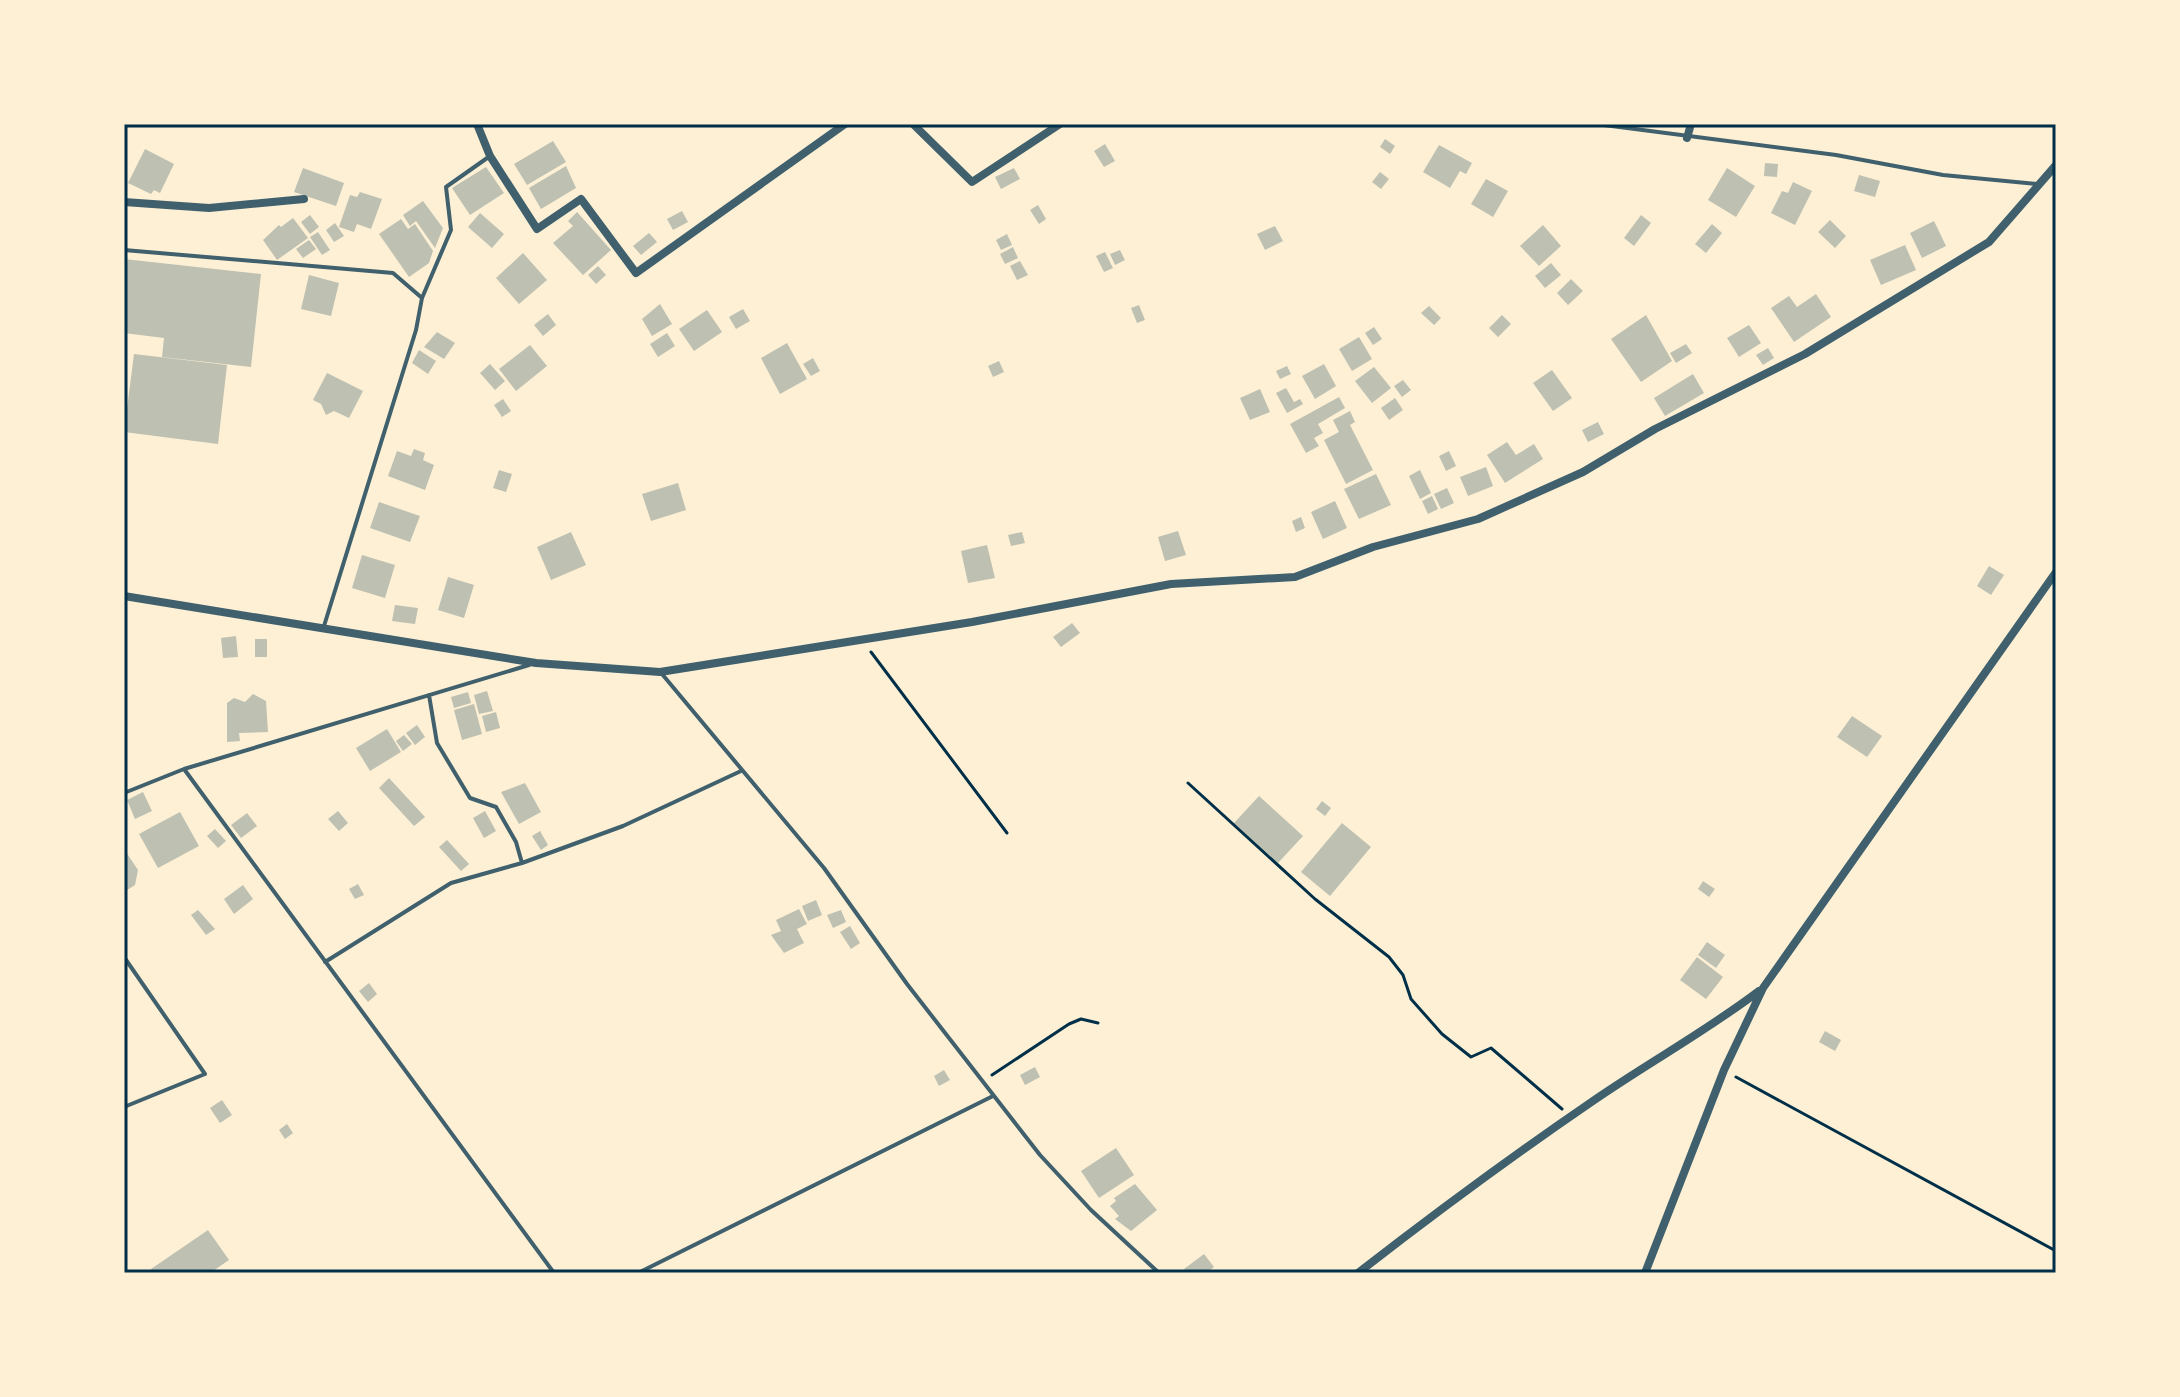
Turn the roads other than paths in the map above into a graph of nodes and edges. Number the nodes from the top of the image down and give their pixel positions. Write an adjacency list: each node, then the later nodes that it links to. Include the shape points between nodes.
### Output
1 (477, 124): 8 (street)
2 (845, 124): 8 (street, via 636,273 581,199 537,229)
3 (913, 124): 4 (street, via 972,182)
4 (1060, 124)
5 (1596, 124): 7 (lane)
6 (1691, 124): 7 (street)
7 (1687, 138): 10 (lane)
8 (490, 156): 14 (lane, via 446,187 451,230)
9 (2056, 165): 10 (street)
10 (2039, 184): 19 (street, via 1989,242 1805,354 1655,429 1583,472 1478,519 1373,547 1295,577 1171,584)
11 (304, 199): 12 (street, via 209,208)
12 (124, 202)
13 (124, 250): 14 (lane, via 393,273)
14 (422, 298): 17 (lane)
15 (2056, 572): 27 (street)
16 (124, 596): 17 (street)
17 (323, 629): 18 (street)
18 (536, 663): 19 (street); 20 (lane)
19 (660, 672): 22 (lane)
20 (429, 695): 21 (lane); 24 (lane, via 437,743 470,798 496,807)
21 (184, 769): 23 (lane); 26 (lane)
22 (741, 771): 24 (lane, via 623,826); 28 (lane, via 824,868)
23 (124, 793)
24 (522, 863): 26 (lane, via 451,883)
25 (124, 957): 29 (lane, via 205,1074)
26 (324, 962): 30 (lane)
27 (1763, 988): 33 (street, via 1701,1035 1459,1194); 34 (street, via 1724,1070)
28 (993, 1096): 31 (lane); 32 (lane, via 1060,1177)
29 (124, 1107)
30 (554, 1273)
31 (638, 1273)
32 (1159, 1273)
33 (1358, 1273)
34 (1645, 1273)

